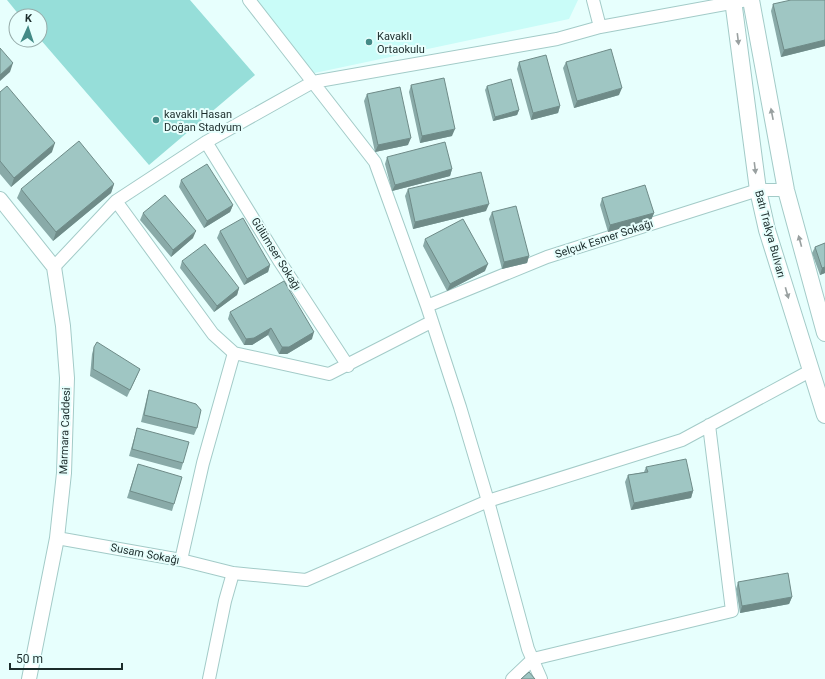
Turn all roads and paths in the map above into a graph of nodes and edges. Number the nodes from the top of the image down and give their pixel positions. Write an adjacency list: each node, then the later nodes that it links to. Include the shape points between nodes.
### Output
1 (249, 0): 6 (street)
2 (593, 0): 5 (street)
3 (751, 0): 9 (main road, one-way to 3)
4 (738, 1): 5 (street); 8 (main road, Batı Trakya Bulvarı, one-way to 8)
5 (600, 27): 6 (street, via 557,39)
6 (313, 82): 7 (street); 13 (street, via 375,162)
7 (206, 142): 11 (street); 17 (street, Gülümser Sokağı)
8 (758, 190): 9 (street, Selçuk Esmer Sokağı); 13 (street, Selçuk Esmer Sokağı, via 548,257); 18 (main road, Batı Trakya Bulvarı, one-way to 18, via 767,230)
9 (786, 190): 15 (main road, one-way to 9)
10 (0, 199): 12 (street, Marmara Caddesi)
11 (116, 201): 12 (street); 16 (street, via 213,334)
12 (54, 267): 22 (street, Marmara Caddesi, via 63,326 67,378 64,473)
13 (427, 306): 14 (street)
14 (431, 322): 17 (street); 21 (street)
15 (825, 333)
16 (234, 354): 17 (street, via 329,374); 23 (street, via 203,463)
17 (348, 366)
18 (810, 371): 19 (main road, Batı Trakya Bulvarı); 20 (street, Susam Sokağı)
19 (825, 415)
20 (709, 425): 21 (street, Susam Sokağı, via 682,440); 25 (street, via 732,611)
21 (488, 501): 24 (street, Susam Sokağı, via 306,580); 25 (street, via 528,649)
22 (57, 538): 23 (street, Susam Sokağı); 26 (street, Marmara Caddesi)
23 (181, 560): 24 (street, Susam Sokağı)
24 (233, 573): 27 (street, via 224,601)
25 (533, 659): 28 (street); 29 (street)
26 (29, 679)
27 (209, 679)
28 (512, 679)
29 (541, 679)

